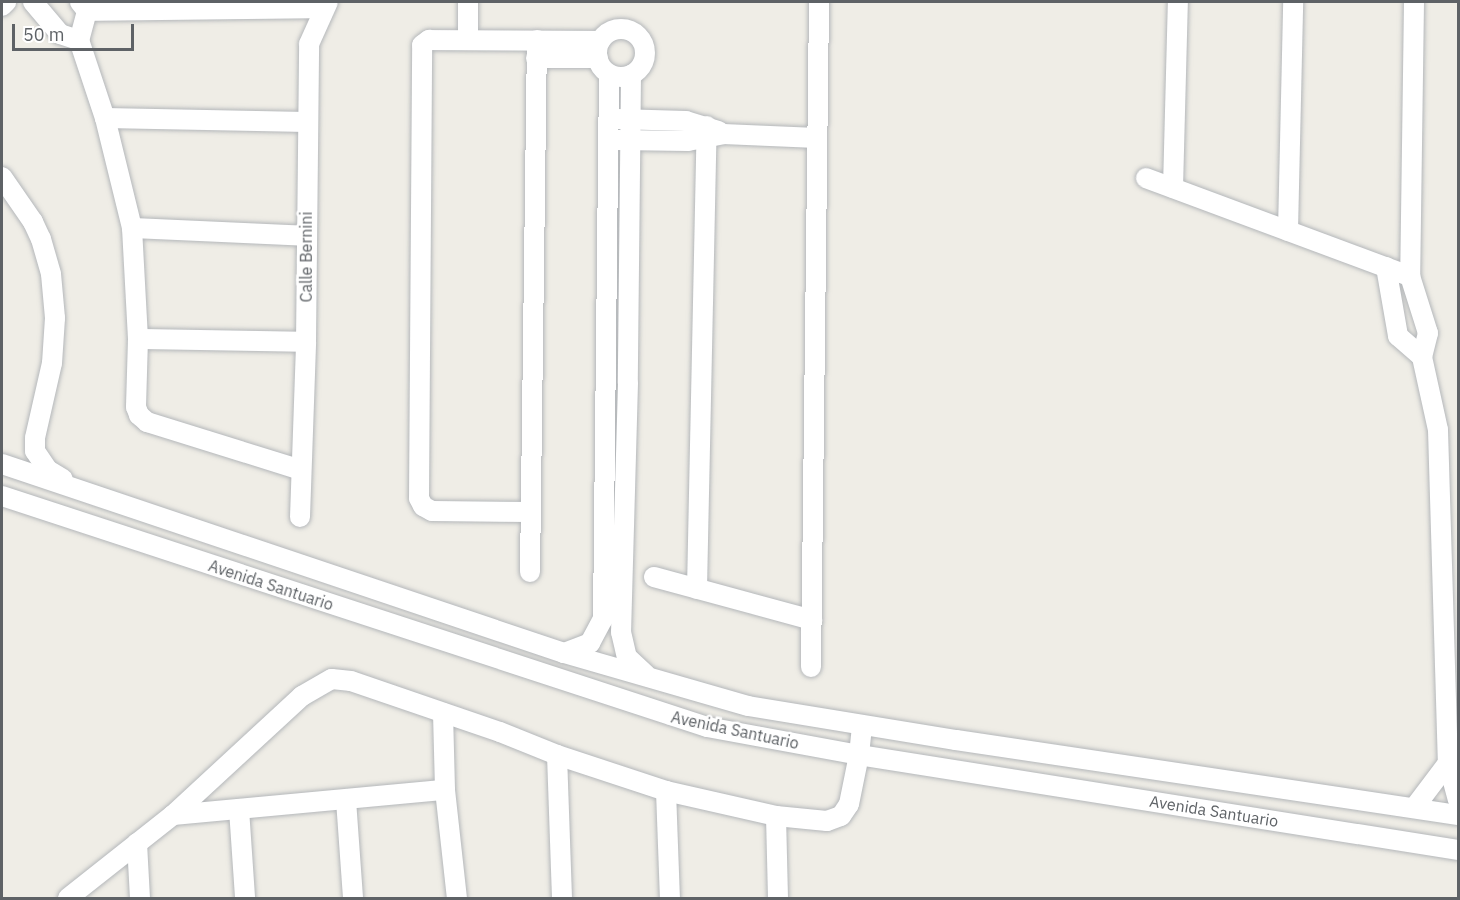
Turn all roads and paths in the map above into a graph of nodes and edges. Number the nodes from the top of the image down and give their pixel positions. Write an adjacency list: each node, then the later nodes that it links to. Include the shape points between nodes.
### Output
1 (6, 2): 9 (street)
2 (33, 2): 11 (street, via 60,34)
3 (468, 2): 12 (street)
4 (819, 2): 21 (street)
5 (1178, 2): 26 (street)
6 (1293, 2): 28 (street)
7 (1414, 2): 31 (street)
8 (325, 5): 10 (street); 19 (street, Calle Bernini, via 309,44)
9 (2, 6)
10 (84, 6): 11 (street)
11 (79, 40): 16 (street)
12 (468, 40): 13 (street); 39 (street, via 429,40 422,45 419,498 432,511)
13 (536, 49): 14 (street); 39 (street)
14 (602, 58): 15 (street, via 620,77); 15 (street, via 612,30 636,34 645,56); 17 (street)
15 (631, 75): 18 (street)
16 (105, 118): 19 (street); 27 (street)
17 (609, 119): 18 (street); 22 (street)
18 (630, 119): 20 (street, via 686,121); 23 (street)
19 (307, 122): 29 (street, Calle Bernini)
20 (712, 133): 21 (street); 23 (street); 44 (street)
21 (817, 138): 46 (street)
22 (608, 140): 23 (street); 47 (street, via 603,619 590,643)
23 (630, 141): 49 (street, via 621,632 627,657)
24 (2, 177): 37 (street, via 24,206 41,239 54,295 52,363 35,451 48,470)
25 (1146, 178): 26 (street)
26 (1173, 188): 28 (street)
27 (132, 228): 29 (street); 32 (street)
28 (1288, 231): 30 (street)
29 (306, 236): 33 (street, Calle Bernini)
30 (1386, 267): 31 (street); 34 (street, via 1398,336)
31 (1410, 276): 34 (street, via 1428,333)
32 (138, 339): 33 (street); 36 (street, via 136,407 147,422)
33 (306, 342): 36 (street, Calle Bernini)
34 (1422, 357): 54 (street, via 1438,430)
35 (2, 464): 37 (street, Avenida Santuario)
36 (301, 470): 40 (street, Calle Bernini)
37 (87, 493): 43 (street, Avenida Santuario)
38 (2, 496): 45 (street, Avenida Santuario)
39 (531, 512): 41 (street)
40 (300, 517)
41 (530, 572)
42 (654, 577): 44 (street)
43 (356, 584): 45 (street); 47 (street, Avenida Santuario)
44 (697, 589): 46 (street)
45 (348, 610): 53 (street, Avenida Santuario, via 688,722)
46 (812, 620): 48 (street)
47 (564, 653): 49 (street, Avenida Santuario)
48 (811, 667)
49 (648, 677): 51 (street, Avenida Santuario, via 748,706)
50 (443, 713): 52 (street); 55 (street); 62 (street, via 351,681 332,679 321,683)
51 (862, 725): 53 (street); 56 (street, Avenida Santuario)
52 (557, 755): 57 (street); 73 (street)
53 (859, 755): 64 (street, via 849,804 841,816 827,821); 65 (street, Avenida Santuario)
54 (1448, 764): 59 (street); 60 (street)
55 (445, 790): 58 (street); 72 (street)
56 (1297, 790): 60 (street, Avenida Santuario); 65 (street)
57 (666, 791): 64 (street); 74 (street)
58 (346, 800): 61 (street); 71 (street)
59 (1458, 800)
60 (1414, 808): 63 (street, Avenida Santuario)
61 (239, 809): 62 (street); 70 (street)
62 (173, 815): 66 (street)
63 (1458, 815)
64 (776, 816): 75 (street)
65 (1294, 824): 67 (street, Avenida Santuario)
66 (137, 843): 68 (street); 69 (street)
67 (1458, 850)
68 (68, 898)
69 (140, 898)
70 (245, 898)
71 (353, 898)
72 (458, 898)
73 (562, 898)
74 (670, 898)
75 (778, 898)

